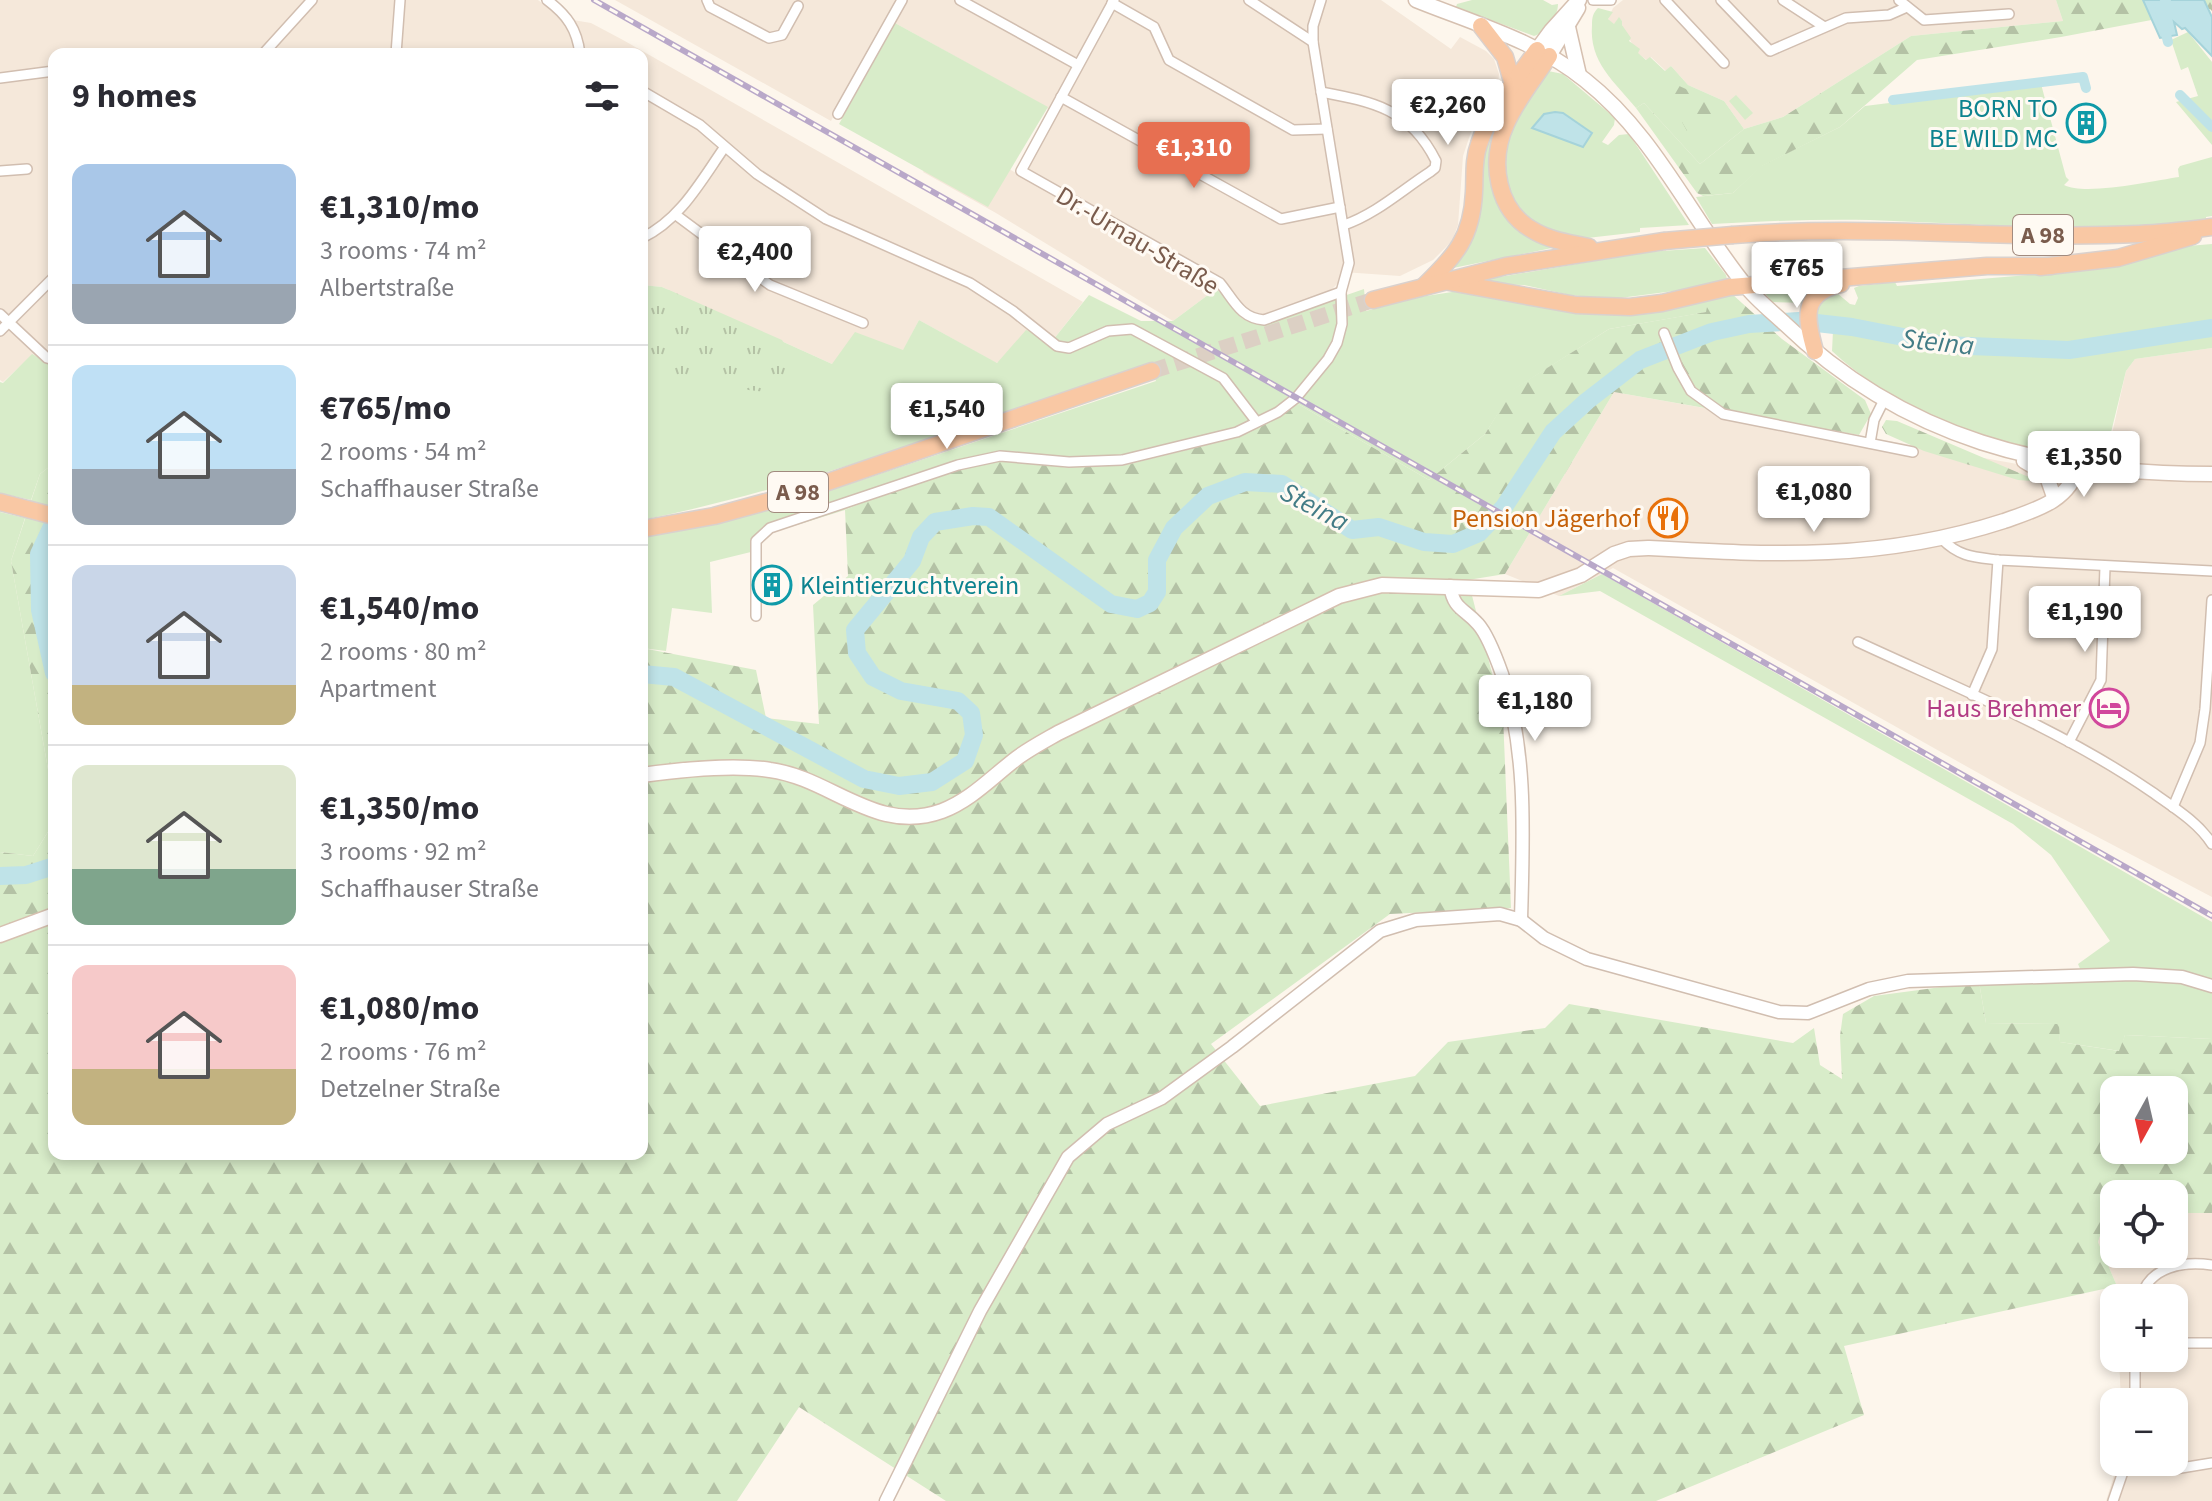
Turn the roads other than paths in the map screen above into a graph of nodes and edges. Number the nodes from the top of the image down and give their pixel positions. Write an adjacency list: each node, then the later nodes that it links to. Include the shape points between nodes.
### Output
1 (400, 0): 24 (street)
2 (547, 0): 25 (street, via 564,12)
3 (707, 0): 17 (street, via 710,7 769,38 782,35)
4 (902, 0): 36 (street)
5 (960, 0): 28 (street)
6 (1249, 0): 22 (street)
7 (1321, 0): 22 (street)
8 (1416, 0): 20 (main road)
9 (1593, 0): 10 (street)
10 (1611, 0)
11 (1665, 0): 27 (street)
12 (1721, 0): 21 (street, via 1770,51)
13 (1783, 0): 21 (street)
14 (1113, 1): 28 (street, Dr.-Urnau-Straße); 37 (street, via 1154,27 1169,60 1293,130)
15 (305, 2): 23 (street)
16 (1903, 3): 19 (street, via 1924,20); 21 (street, via 1889,15 1846,18)
17 (798, 6)
18 (1573, 8): 26 (main road); 30 (main road)
19 (2009, 14)
20 (1481, 26): 26 (main road); 32 (highway, via 1505,57)
21 (1823, 26)
22 (1313, 42): 33 (street)
23 (268, 48)
24 (396, 48)
25 (579, 48)
26 (1543, 53): 30 (main road); 32 (highway); 46 (highway, via 1500,140 1501,192 1519,221 1533,231)
27 (1724, 63)
28 (1078, 65): 35 (street, Dr.-Urnau-Straße)
29 (48, 72): 31 (street)
30 (1579, 75): 50 (main road, via 1638,131)
31 (0, 78)
32 (1513, 85): 51 (highway, via 1480,140 1464,240)
33 (1321, 92): 37 (street); 43 (street, via 1388,108 1417,133 1436,161 1430,172)
34 (648, 95): 38 (street, via 700,125)
35 (1061, 97): 41 (street, via 1281,219); 52 (street, Dr.-Urnau-Straße, via 1021,171 1220,283 1242,314 1252,319 1264,320)
36 (838, 114)
37 (1327, 129): 41 (street)
38 (724, 148): 42 (street); 63 (street, via 826,219 970,283 1057,346 1069,348 1108,331 1132,329 1223,378)
39 (27, 169): 40 (street)
40 (0, 171)
41 (1340, 207): 43 (street)
42 (676, 215): 45 (street); 56 (street, via 770,285)
43 (1344, 225): 52 (street, via 1349,263)
44 (2212, 229): 46 (highway, A 98, bridge, via 2044,235 1766,232); 47 (highway, via 2118,258)
45 (648, 235)
46 (1603, 249): 48 (highway, A 98)
47 (2051, 266): 50 (highway, via 1987,266); 59 (highway, via 1825,289 1812,301 1807,319)
48 (1444, 281): 50 (highway, via 1605,308); 51 (highway, A 98)
49 (48, 283): 55 (street)
50 (1746, 286): 59 (main road)
51 (1422, 287): 53 (highway, A 98)
52 (1341, 292): 63 (street, via 1342,324 1328,359 1296,398)
53 (1373, 300)
54 (0, 314): 55 (street)
55 (9, 322): 57 (street); 60 (street)
56 (863, 323)
57 (0, 331)
58 (1664, 333): 64 (street, via 1691,391 1723,414)
59 (1810, 344): 62 (main road)
60 (48, 358)
61 (1152, 371): 73 (highway, A 98, via 784,497)
62 (1884, 400): 64 (street); 66 (main road, via 1938,427)
63 (1256, 421): 80 (street, via 1237,432 1122,460 1000,456 958,465 770,528 756,541)
64 (1870, 443): 65 (street)
65 (1913, 452)
66 (2010, 452): 67 (main road); 70 (main road, via 2046,474)
67 (2060, 463): 68 (main road); 70 (main road)
68 (2078, 466): 69 (main road); 70 (main road, via 2068,490)
69 (2212, 474)
70 (2051, 499): 74 (main road, via 2020,516)
71 (0, 502): 72 (highway)
72 (48, 515)
73 (648, 528)
74 (1942, 539): 75 (street, via 1964,556); 78 (main road, via 1891,548 1777,555 1629,549 1565,583 1539,590)
75 (1998, 560): 76 (street); 82 (street, via 1992,649)
76 (2105, 567): 77 (street); 83 (street, via 2101,680)
77 (2212, 571)
78 (1450, 586): 84 (main road, via 1382,585 1339,596 1058,733 1019,756 965,800 941,811 910,818 885,815 771,770); 88 (street, via 1454,604 1480,626 1502,673 1516,731 1524,828)
79 (2212, 600): 85 (street, via 2200,743)
80 (756, 616)
81 (1858, 642): 82 (street)
82 (1972, 695): 83 (street)
83 (2069, 742): 85 (street)
84 (648, 775)
85 (2173, 807): 86 (street)
86 (2212, 844)
87 (48, 917): 89 (main road)
88 (1521, 920): 90 (street, via 1587,959 1790,1013 1808,1013 1869,989 1908,981 2133,974 2182,977); 98 (street, via 1500,914 1416,920 1380,931 1162,1098 1107,1124 1068,1157 980,1311)
89 (0, 935)
90 (2212, 986)
91 (2212, 1265): 92 (street, via 2165,1269)
92 (2147, 1284)
93 (2188, 1343): 94 (street)
94 (2212, 1343)
95 (2212, 1463): 96 (street)
96 (2188, 1467)
97 (2121, 1476): 99 (street)
98 (886, 1501)
99 (2113, 1501)

